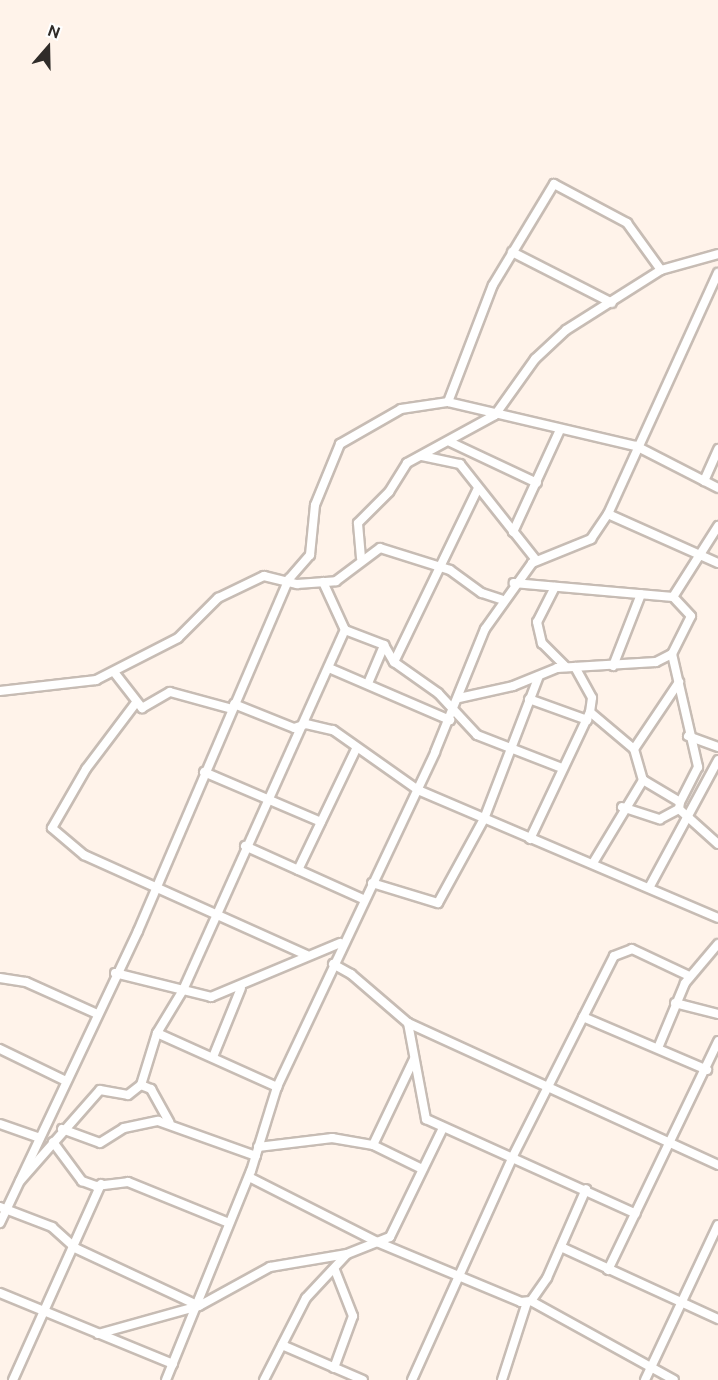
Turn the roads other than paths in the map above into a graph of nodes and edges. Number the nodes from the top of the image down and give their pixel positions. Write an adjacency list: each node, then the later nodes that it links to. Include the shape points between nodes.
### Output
1 (512, 252): 3 (street, via 554,184 627,224); 5 (street); 6 (street, via 476,321)
2 (718, 254): 3 (street)
3 (661, 270): 5 (street)
4 (718, 273): 10 (street)
5 (612, 303): 7 (street, via 551,342)
6 (448, 402): 7 (street); 25 (street, via 400,409 340,444 315,505 310,555)
7 (495, 415): 8 (street); 9 (street)
8 (560, 430): 10 (street); 14 (street)
9 (450, 442): 12 (street); 14 (street)
10 (636, 446): 13 (street); 17 (street)
11 (718, 449): 13 (street)
12 (422, 456): 15 (street, via 460,464); 21 (street, via 407,464 389,492 358,523)
13 (704, 481): 16 (street)
14 (537, 483): 19 (street)
15 (478, 488): 19 (street); 24 (street)
16 (718, 488)
17 (608, 514): 20 (street); 22 (street, via 591,539)
18 (718, 525): 20 (street)
19 (513, 532): 22 (street)
20 (702, 556): 23 (street); 30 (street)
21 (360, 558): 24 (street, via 380,548); 26 (street, via 346,576)
22 (536, 560): 27 (street)
23 (718, 563)
24 (440, 567): 31 (street); 35 (street)
25 (289, 579): 26 (street, via 297,584); 40 (street, via 264,576 218,598 178,638); 48 (street)
26 (323, 582): 32 (street)
27 (514, 583): 28 (street); 31 (street)
28 (555, 587): 29 (street); 39 (street, via 537,622 538,634)
29 (641, 594): 30 (street); 36 (street)
30 (674, 597): 34 (street, via 691,616)
31 (501, 598): 45 (street)
32 (345, 630): 33 (street); 38 (street)
33 (384, 645): 35 (street); 42 (street)
34 (672, 654): 36 (street, via 656,662); 43 (street)
35 (394, 662): 49 (street, via 438,693)
36 (613, 666): 37 (street)
37 (575, 667): 39 (street); 50 (street, via 592,698)
38 (329, 668): 42 (street); 51 (street)
39 (566, 668): 41 (street)
40 (114, 672): 44 (street, via 51,688); 47 (street)
41 (539, 676): 45 (street); 46 (street)
42 (369, 681): 49 (street)
43 (679, 682): 52 (street); 55 (street)
44 (0, 691)
45 (459, 698): 49 (street)
46 (529, 699): 50 (street); 56 (street)
47 (135, 704): 48 (street, via 146,708 170,692); 76 (street, via 86,769 52,828 84,855)
48 (233, 707): 51 (street, via 294,728); 60 (street)
49 (451, 716): 56 (street, via 477,735); 63 (street)
50 (588, 716): 55 (street); 59 (street)
51 (306, 724): 54 (street, via 333,730); 64 (street)
52 (688, 736): 53 (street); 58 (street)
53 (718, 747)
54 (356, 748): 63 (street); 69 (street)
55 (634, 749): 62 (street)
56 (511, 750): 59 (street); 68 (street)
57 (718, 760): 61 (street)
58 (698, 767): 61 (street); 65 (street)
59 (562, 768): 70 (street)
60 (204, 771): 64 (street); 76 (street)
61 (710, 774): 67 (street)
62 (643, 780): 65 (street); 66 (street)
63 (418, 790): 68 (street); 75 (street)
64 (267, 798): 69 (street); 72 (street)
65 (680, 806): 66 (street, via 660,819); 67 (street)
66 (622, 807): 73 (street)
67 (688, 812): 71 (street); 77 (street)
68 (484, 819): 70 (street); 75 (street, via 438,903)
69 (321, 822): 74 (street)
70 (530, 839): 73 (street)
71 (718, 844)
72 (245, 846): 74 (street); 79 (street)
73 (593, 864): 77 (street)
74 (297, 870): 78 (street)
75 (372, 883): 78 (street)
76 (154, 885): 79 (street); 85 (street, via 138,931)
77 (650, 886): 80 (street)
78 (363, 899): 81 (street)
79 (217, 910): 83 (street); 89 (street)
80 (718, 918)
81 (340, 943): 83 (street); 84 (street)
82 (718, 944): 86 (street)
83 (307, 956): 88 (street)
84 (333, 964): 94 (street, via 351,974); 105 (street)
85 (115, 973): 89 (street); 91 (street)
86 (689, 976): 90 (street); 93 (street, via 636,950 622,950)
87 (0, 978): 91 (street, via 26,982)
88 (241, 988): 89 (street, via 211,997); 99 (street)
89 (183, 990): 95 (street)
90 (675, 1004): 92 (street); 97 (street)
91 (95, 1013): 102 (street)
92 (718, 1014)
93 (583, 1017): 97 (street); 103 (street)
94 (408, 1023): 100 (street); 103 (street)
95 (157, 1033): 99 (street); 104 (street)
96 (718, 1041): 101 (street)
97 (658, 1048): 101 (street)
98 (0, 1049): 102 (street)
99 (213, 1057): 105 (street)
100 (414, 1059): 108 (street, via 421,1110); 113 (street)
101 (707, 1070): 112 (street)
102 (66, 1081): 110 (street)
103 (549, 1083): 112 (street); 116 (street)
104 (141, 1085): 106 (street, via 158,1094); 109 (street, via 128,1095 100,1090)
105 (277, 1087): 114 (street)
106 (169, 1122): 109 (street, via 124,1128 100,1143); 115 (street)
107 (0, 1124): 110 (street)
108 (443, 1128): 116 (street); 118 (street)
109 (62, 1130): 111 (street)
110 (40, 1138): 120 (street)
111 (53, 1142): 120 (street); 121 (street, via 75,1176)
112 (671, 1143): 117 (street); 124 (street)
113 (373, 1145): 114 (street, via 332,1138); 118 (street)
114 (258, 1147): 115 (street)
115 (256, 1156): 119 (street)
116 (513, 1156): 122 (street); 134 (street)
117 (718, 1165)
118 (422, 1169): 128 (street, via 390,1237)
119 (249, 1177): 126 (street); 128 (street)
120 (17, 1184): 123 (street)
121 (101, 1184): 126 (street, via 128,1182); 130 (street)
122 (586, 1190): 124 (street); 129 (street)
123 (3, 1209): 125 (street); 130 (street, via 52,1227)
124 (636, 1214): 133 (street)
125 (0, 1223)
126 (229, 1223): 138 (street)
127 (718, 1225): 137 (street)
128 (377, 1242): 131 (street); 134 (street)
129 (561, 1247): 133 (street); 136 (street)
130 (75, 1248): 138 (street); 139 (street)
131 (347, 1254): 132 (street); 138 (street, via 270,1267 213,1293)
132 (335, 1270): 142 (street, via 306,1298); 144 (street, via 353,1316)
133 (608, 1270): 137 (street)
134 (458, 1277): 136 (street, via 506,1299); 150 (street)
135 (0, 1293): 139 (street)
136 (529, 1301): 145 (street); 151 (street)
137 (681, 1303): 140 (street); 145 (street)
138 (199, 1306): 141 (street); 143 (street)
139 (45, 1311): 141 (street); 147 (street)
140 (718, 1319)
141 (98, 1334): 143 (street)
142 (282, 1345): 144 (street); 148 (street)
143 (172, 1364): 146 (street)
144 (334, 1368): 149 (street)
145 (650, 1369): 152 (street); 153 (street)
146 (168, 1379)
147 (13, 1380)
148 (264, 1380)
149 (363, 1380)
150 (412, 1380)
151 (502, 1380)
152 (645, 1380)
153 (674, 1380)

